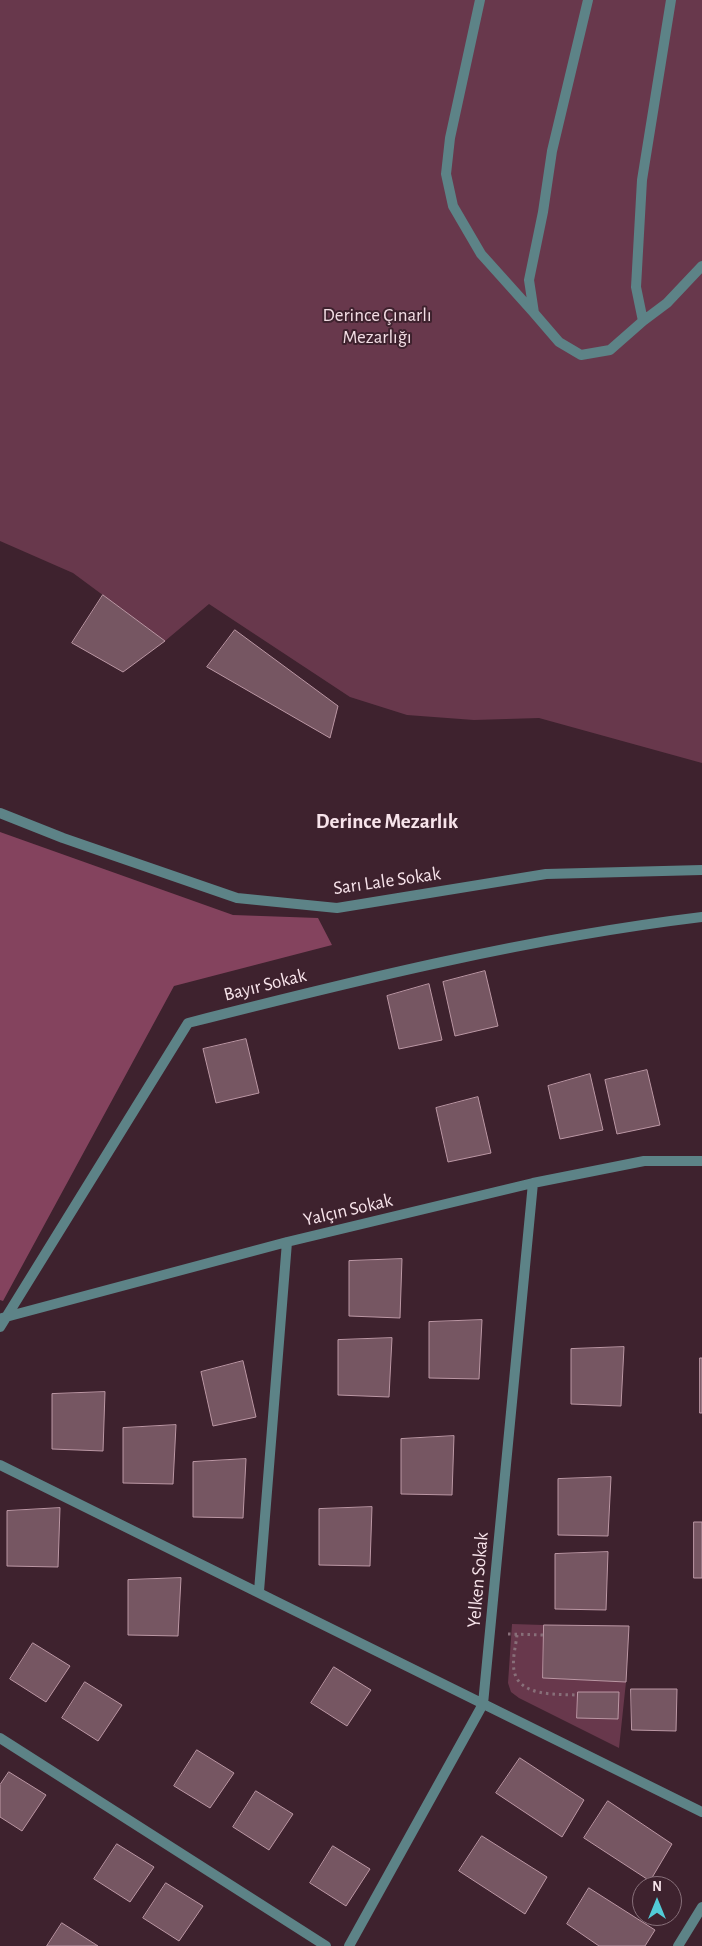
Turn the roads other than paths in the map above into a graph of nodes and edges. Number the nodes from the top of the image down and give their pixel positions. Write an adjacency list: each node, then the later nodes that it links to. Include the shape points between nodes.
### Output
1 (480, 0): 5 (street, via 450,138 446,174 452,206 481,254)
2 (588, 0): 5 (street, via 552,151 529,280)
3 (671, 0): 6 (street, via 642,180 636,287)
4 (702, 266): 6 (street, via 667,304)
5 (534, 313): 6 (street, via 560,342 581,355 610,350)
6 (643, 321)
7 (0, 813): 8 (street, Sarı Lale Sokak, via 236,898 337,908 546,874)
8 (702, 870)
9 (702, 918): 13 (street, Bayır Sokak, via 611,928 363,978 188,1023)
10 (702, 1162): 11 (street, Yalçın Sokak, via 644,1161)
11 (533, 1183): 12 (street, Yalçın Sokak); 17 (street, Yelken Sokak)
12 (287, 1242): 13 (street, Yalçın Sokak); 16 (street)
13 (2, 1317): 14 (street, Bayır Sokak)
14 (0, 1328)
15 (0, 1465): 16 (street)
16 (259, 1591): 17 (street)
17 (483, 1704): 19 (street); 22 (street, Yelken Sokak)
18 (0, 1738): 21 (street)
19 (702, 1812)
20 (702, 1907): 23 (street)
21 (326, 1946)
22 (349, 1946)
23 (678, 1946)

